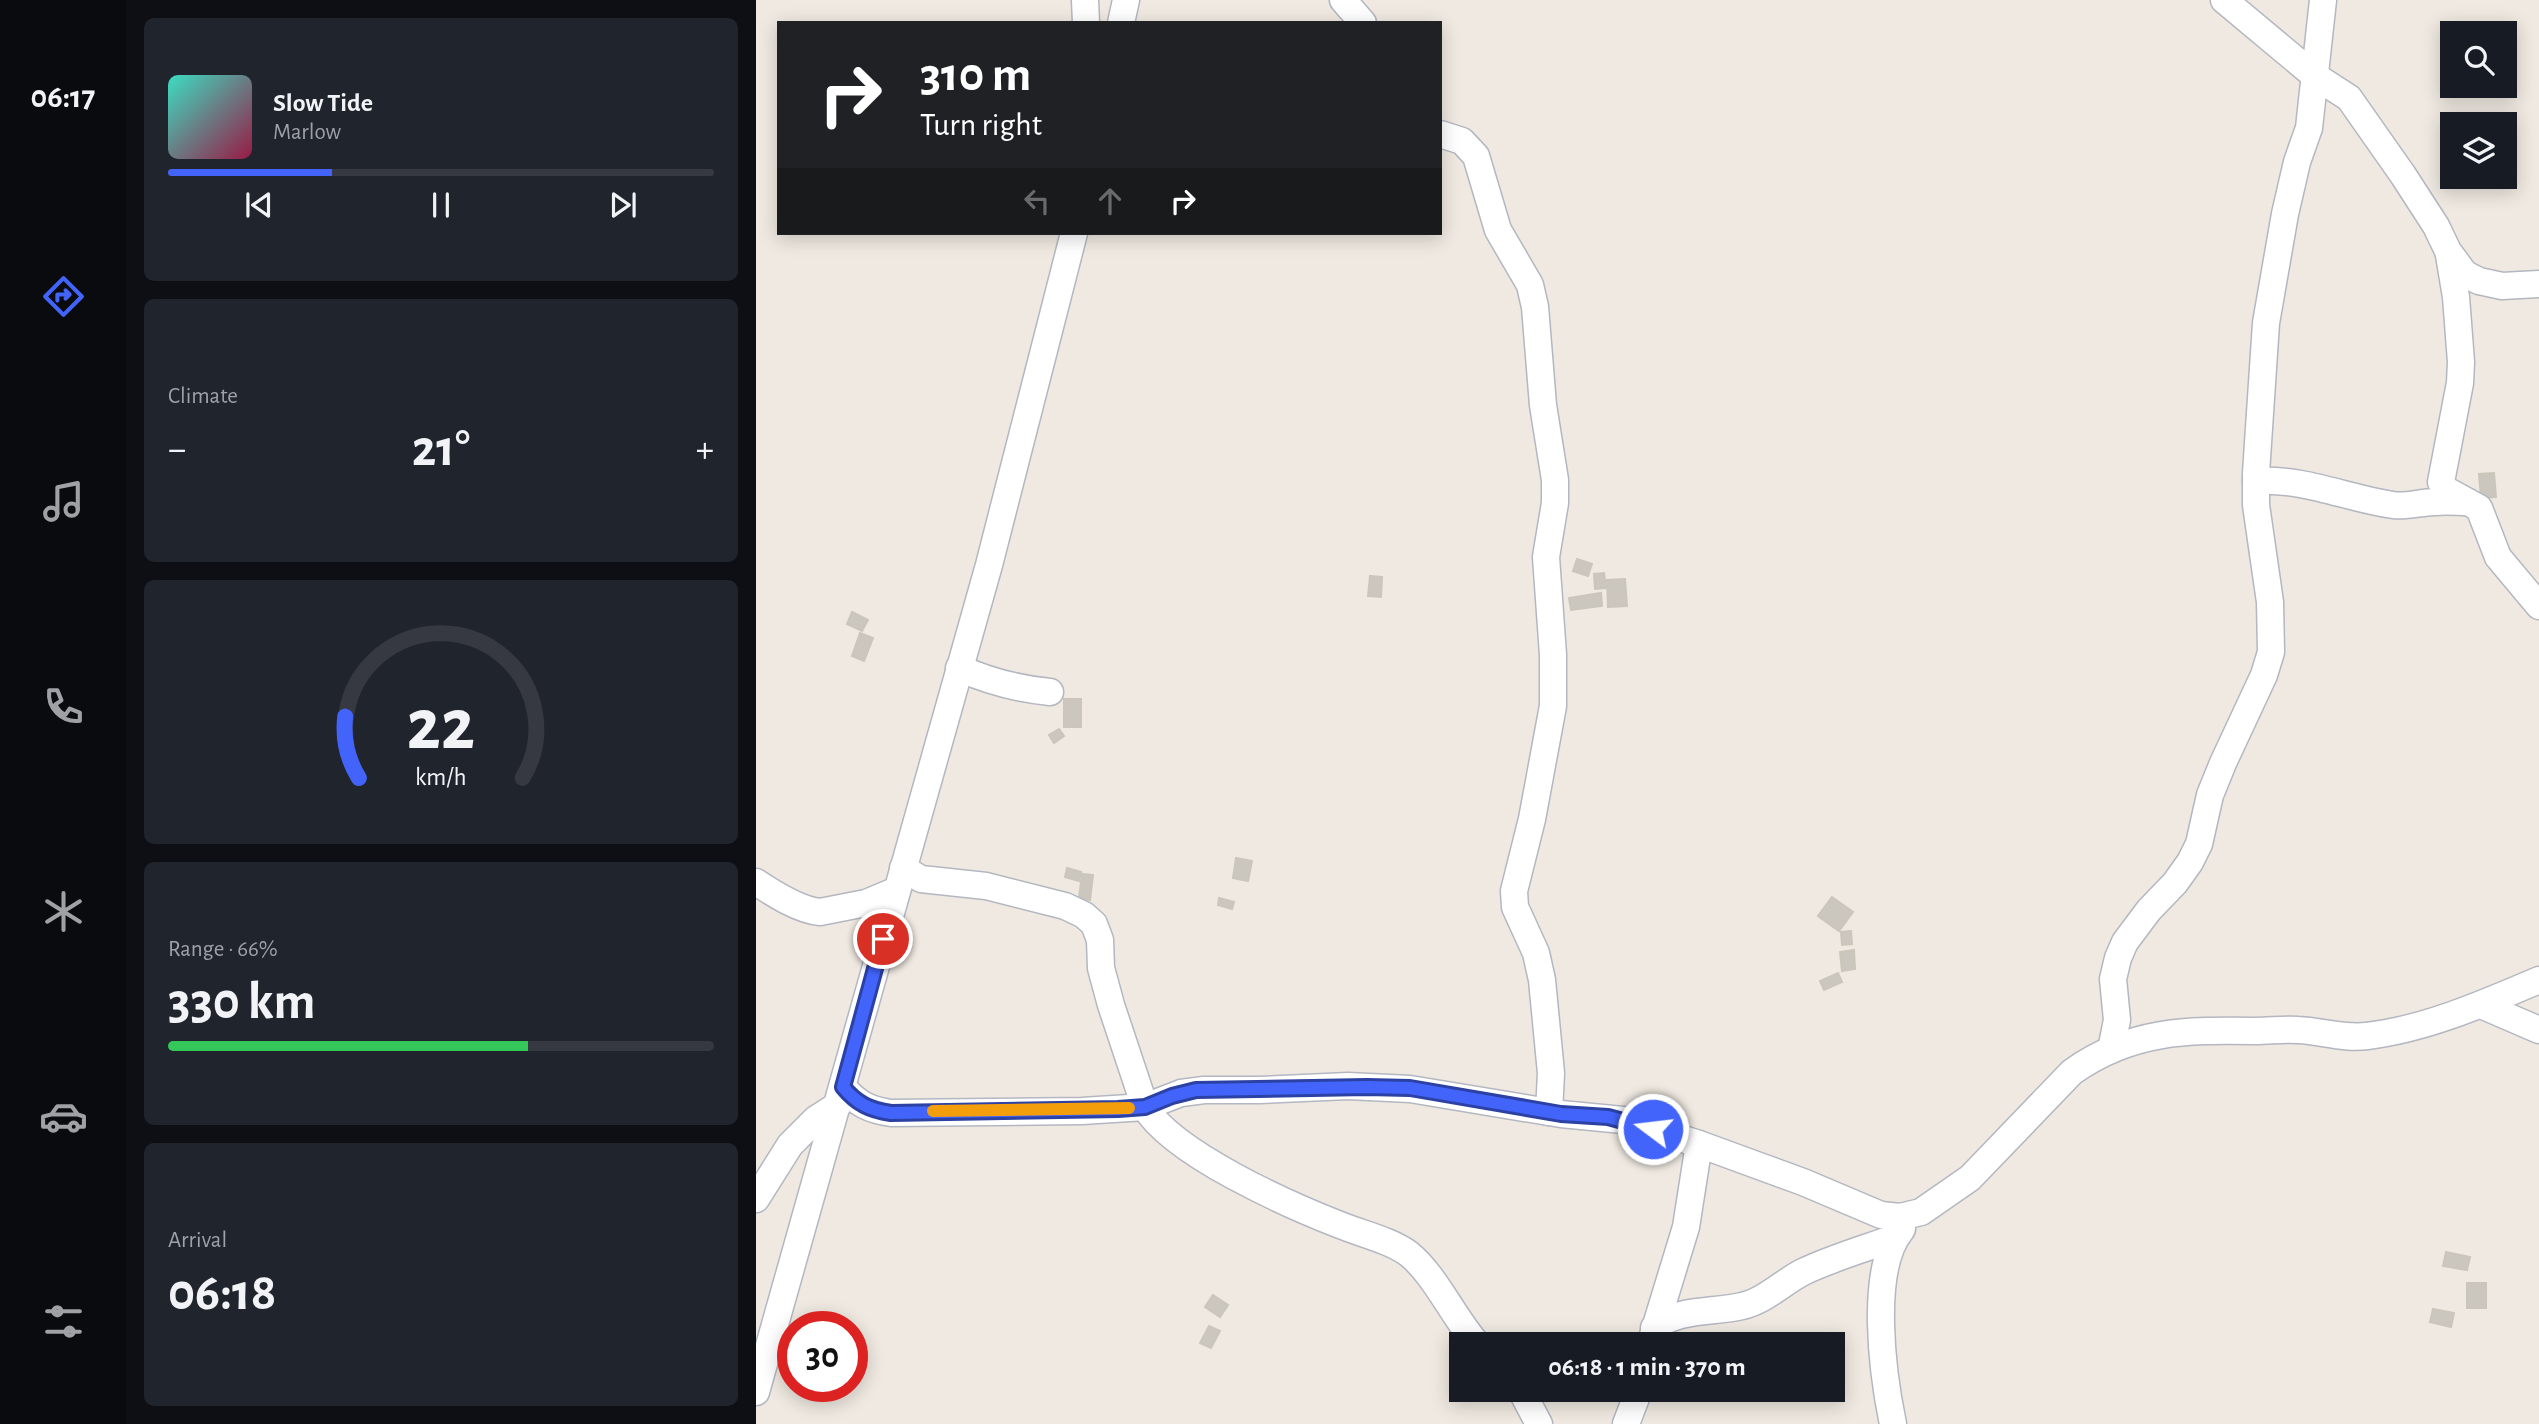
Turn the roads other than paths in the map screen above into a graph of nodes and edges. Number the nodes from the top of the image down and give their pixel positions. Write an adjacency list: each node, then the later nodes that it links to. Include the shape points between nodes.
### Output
1 (1085, 0): 6 (street)
2 (1126, 0): 7 (street)
3 (1343, 0): 8 (street)
4 (2224, 0): 9 (street)
5 (2323, 0): 9 (street)
6 (1086, 21)
7 (1121, 21)
8 (1361, 21)
9 (2315, 76): 12 (street, via 2349,98 2362,115); 14 (street, via 2309,128 2285,214 2266,323)
10 (1442, 135): 27 (street, via 1462,141 1476,156 1498,230 1530,285 1555,480 1546,556 1553,706 1514,891 1542,980 1551,1073)
11 (1073, 235): 17 (street)
12 (2448, 251): 13 (street, via 2465,274 2479,281 2502,286); 15 (street, via 2461,362 2441,482 2446,490)
13 (2539, 284)
14 (2256, 481): 15 (street, via 2280,479 2390,505); 24 (street, via 2271,652 2210,795 2199,845 2175,883 2125,942 2118,958 2113,979 2117,1020)
15 (2469, 501): 16 (street, via 2479,508 2498,556)
16 (2539, 606)
17 (959, 668): 18 (street); 19 (street)
18 (1050, 692)
19 (900, 879): 20 (street, via 866,903 820,912); 25 (street); 26 (street, via 986,886 1065,906 1094,924 1111,1005)
20 (756, 882)
21 (2539, 980): 22 (street)
22 (2481, 1005): 23 (street); 24 (street, via 2366,1036 2301,1030 2194,1030 2164,1033)
23 (2539, 1030)
24 (2111, 1049): 30 (street, via 2072,1072 1970,1178)
25 (840, 1096): 26 (street, via 891,1113); 29 (street, via 790,1145); 35 (street)
26 (1145, 1107): 27 (street, via 1196,1090 1348,1086 1421,1090); 32 (street, via 1154,1121 1188,1148 1227,1171 1306,1212 1408,1254)
27 (1549, 1112): 28 (street, via 1623,1120)
28 (1699, 1144): 30 (street, via 1881,1215); 33 (street, via 1686,1227)
29 (756, 1199)
30 (1921, 1212): 31 (street)
31 (1894, 1238): 34 (street, via 1802,1273 1755,1302 1681,1315 1661,1322); 40 (street, via 1883,1287 1881,1331)
32 (1467, 1332)
33 (1653, 1332)
34 (1655, 1332)
35 (756, 1392)
36 (1527, 1402): 38 (street)
37 (1634, 1402): 39 (street)
38 (1539, 1424)
39 (1626, 1424)
40 (1893, 1424)

